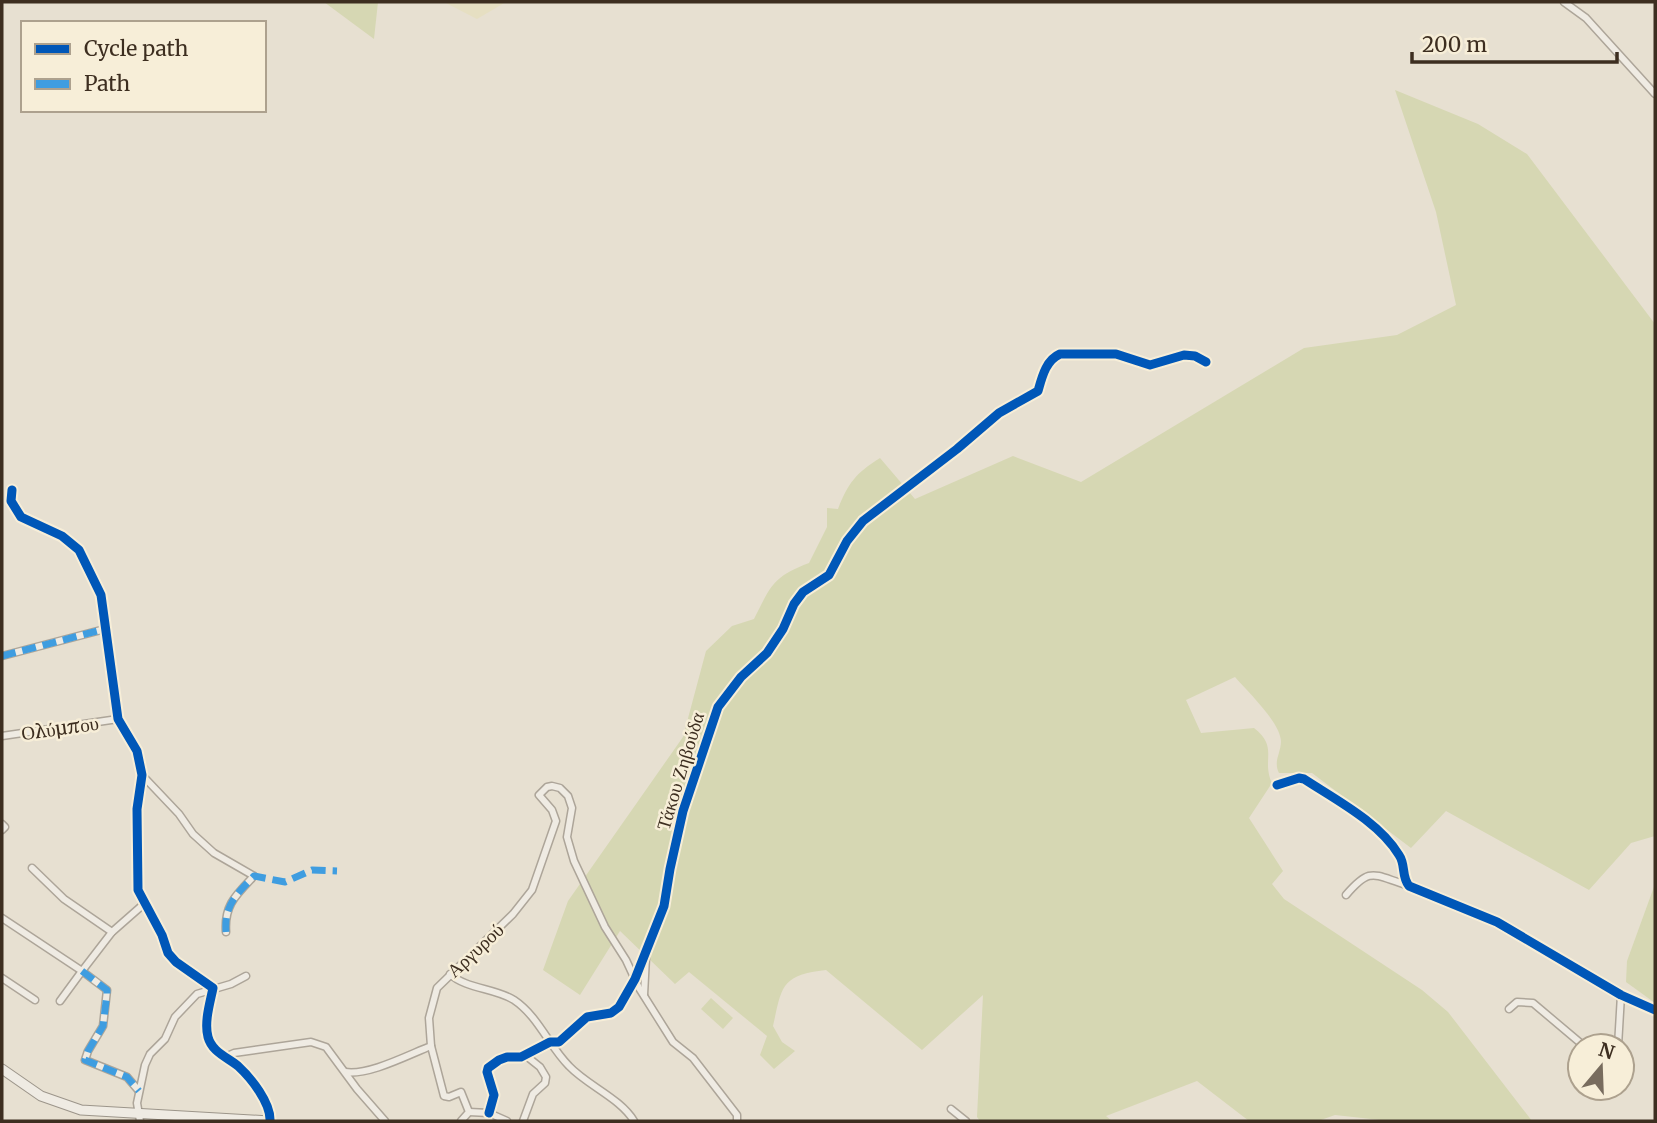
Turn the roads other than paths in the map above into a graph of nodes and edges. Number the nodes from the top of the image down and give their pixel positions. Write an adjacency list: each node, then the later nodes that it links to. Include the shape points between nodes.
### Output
1 (1564, 2): 2 (street, via 1586,18)
2 (1655, 94)
3 (1206, 362): 18 (street, Τάκου Ζηβούδα, via 1184,355 1150,365 1116,354 1060,354 1043,374 1038,391 999,413 863,521 829,575 803,592 767,653 718,708 683,811 664,906)
4 (12, 490): 5 (street, via 11,501 21,517 79,550 104,604)
5 (105, 629): 6 (street); 7 (street)
6 (2, 656)
7 (118, 719): 8 (street, Ολύμπου); 9 (street, via 137,751)
8 (2, 736)
9 (142, 775): 14 (street, via 138,890); 17 (street, via 203,844 254,876 226,911)
10 (1277, 785): 12 (street, via 1304,779 1371,824 1401,858)
11 (32, 868): 16 (street, via 82,914)
12 (1409, 886): 13 (street, via 1369,875); 25 (street, via 1497,922)
13 (1346, 895)
14 (145, 903): 16 (street); 24 (street, via 168,953)
15 (2, 918): 19 (street)
16 (112, 932): 19 (street)
17 (226, 932)
18 (647, 951): 23 (street, Τάκου Ζηβούδα); 26 (street)
19 (82, 971): 28 (street); 39 (street, via 107,994 103,1026 85,1060 127,1077)
20 (450, 974): 23 (street, Αργυρού, via 505,923 532,890 555,826 555,816 539,795 552,786 568,796 572,808 567,837 574,860); 33 (street, via 514,1000); 34 (street, Αργυρού, via 436,988 430,1009)
21 (246, 976): 24 (street)
22 (2, 978): 27 (street)
23 (635, 979): 26 (street); 33 (street, Τάκου Ζηβούδα, via 616,1010 587,1017 561,1041)
24 (213, 988): 36 (street, via 206,1026 212,1047); 39 (street, via 197,994 175,1017 165,1039 147,1059)
25 (1621, 995): 30 (street); 32 (street)
26 (644, 997): 51 (street, via 673,1042 693,1058)
27 (35, 1000)
28 (60, 1001)
29 (1509, 1009): 31 (street, via 1517,1002 1533,1003)
30 (1655, 1010)
31 (1567, 1032)
32 (1619, 1032)
33 (550, 1042): 35 (street, Τάκου Ζηβούδα); 50 (street, via 573,1070)
34 (431, 1046): 38 (street, via 373,1069); 40 (street, Αργυρού, via 444,1096 461,1092)
35 (524, 1055): 41 (street, Τάκου Ζηβούδα, via 507,1057 488,1068 494,1095); 49 (street, via 547,1077 533,1094)
36 (225, 1058): 38 (street, via 311,1042 326,1047); 45 (street, via 253,1083)
37 (2, 1069): 42 (main road, via 31,1090 66,1106)
38 (345, 1072): 46 (street)
39 (139, 1091): 42 (street)
40 (469, 1112): 41 (street); 47 (street)
41 (489, 1113): 48 (street)
42 (139, 1118): 43 (main road)
43 (196, 1118): 44 (main road)
44 (258, 1121): 45 (main road)
45 (269, 1121)
46 (385, 1121)
47 (461, 1121)
48 (507, 1121)
49 (523, 1121)
50 (634, 1121)
51 (737, 1121)
52 (954, 1121): 53 (street, via 954,1111)
53 (966, 1121)

